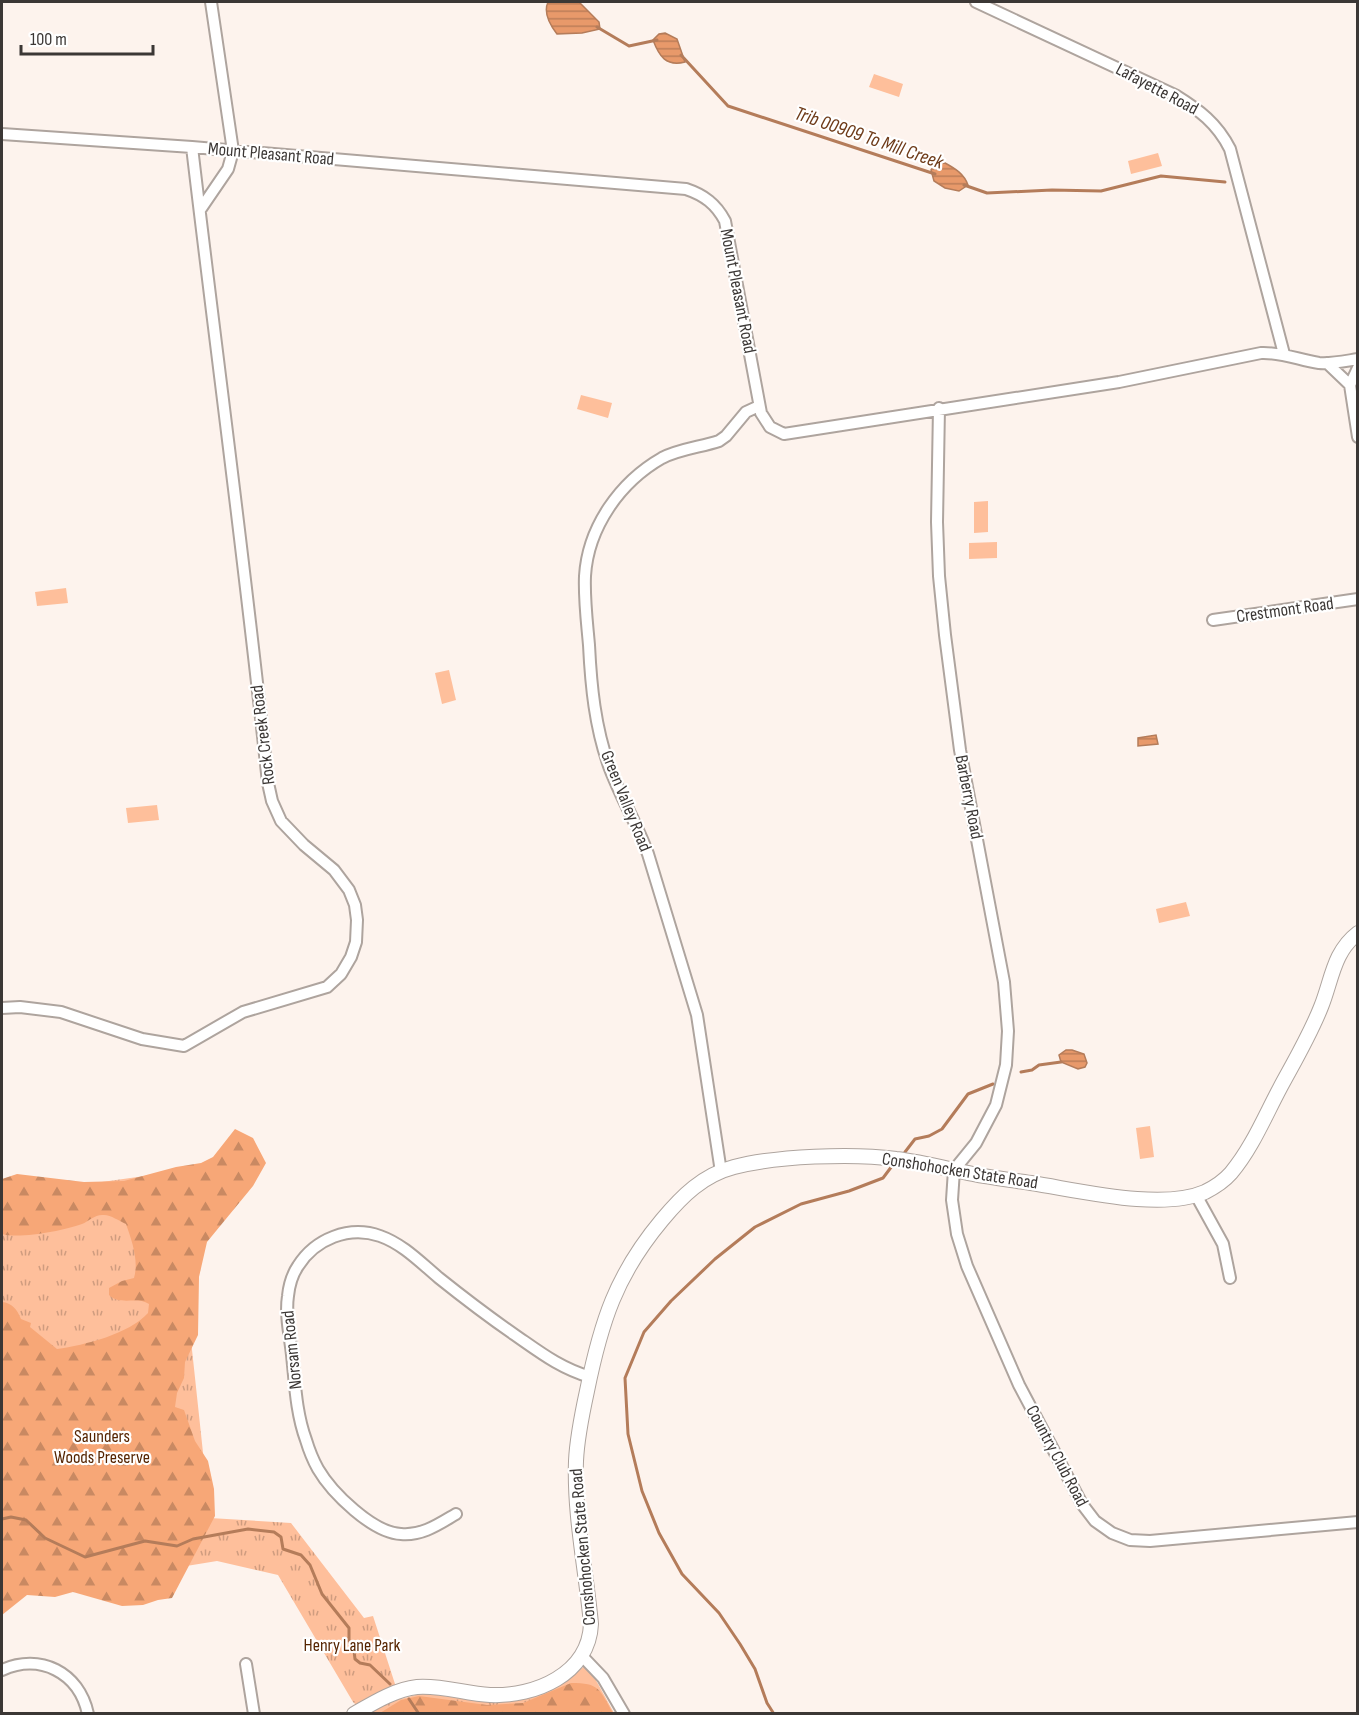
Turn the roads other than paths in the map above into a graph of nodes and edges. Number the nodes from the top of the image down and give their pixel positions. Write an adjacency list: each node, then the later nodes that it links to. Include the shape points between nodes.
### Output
1 (211, 2): 5 (street)
2 (976, 2): 7 (street, Lafayette Road, via 1175,95 1213,122 1230,149)
3 (2, 134): 4 (street, Mount Pleasant Road)
4 (192, 147): 5 (street, Mount Pleasant Road); 6 (street, Rock Creek Road)
5 (233, 151): 6 (street, via 228,170); 12 (street, Mount Pleasant Road, via 699,193 719,211 728,233)
6 (200, 210): 18 (street, Rock Creek Road, via 251,617 267,783 281,821 334,870 350,891 357,920 356,942 341,974 327,987 243,1012 184,1046 142,1039 62,1012)
7 (1284, 354): 9 (street, Mount Pleasant Road); 13 (street, Mount Pleasant Road, via 1261,353 1119,382)
8 (1358, 359): 9 (street, Mount Pleasant Road)
9 (1327, 363): 11 (street)
10 (1358, 368): 11 (street)
11 (1350, 385): 14 (street)
12 (759, 406): 13 (street, Mount Pleasant Road, via 770,427 784,434); 20 (street, Green Valley Road, via 746,412 719,441 664,457 643,470 605,513 591,545 585,575 597,723 615,782 648,854 696,1015)
13 (939, 408): 19 (street, Barberry Road, via 937,522 945,635 960,750 1004,982 1008,1031 1006,1065 996,1105 976,1143)
14 (1358, 437)
15 (1358, 599): 16 (street, Crestmont Road)
16 (1213, 620)
17 (1358, 933): 21 (main road, Conshohocken State Road, via 1337,957 1319,1014 1246,1151 1227,1177)
18 (2, 1008)
19 (954, 1170): 20 (main road, Conshohocken State Road, via 897,1159 860,1157 776,1161); 21 (main road, Conshohocken State Road, via 1143,1199 1176,1200); 25 (street, Country Club Road, via 954,1218 967,1266 1019,1384 1082,1504 1103,1528 1130,1540 1150,1541)
20 (721, 1172): 23 (main road, Conshohocken State Road, via 688,1191 641,1246 611,1301)
21 (1196, 1195): 22 (street, via 1223,1245)
22 (1230, 1278)
23 (590, 1377): 24 (street, Norsam Road, via 558,1365 404,1249 382,1237 346,1233 323,1241 305,1256 289,1286 287,1310 299,1412 319,1471 367,1522 391,1533 423,1532); 26 (main road, Conshohocken State Road, via 576,1459 591,1624 590,1640)
24 (456, 1514)
25 (1358, 1521)
26 (582, 1656): 31 (main road, via 555,1679 519,1693 483,1694 415,1687); 32 (street, via 597,1670)
27 (246, 1664): 30 (street)
28 (2, 1670): 29 (street, via 28,1663 54,1669 75,1687)
29 (88, 1713)
30 (254, 1713)
31 (354, 1713)
32 (624, 1713)

